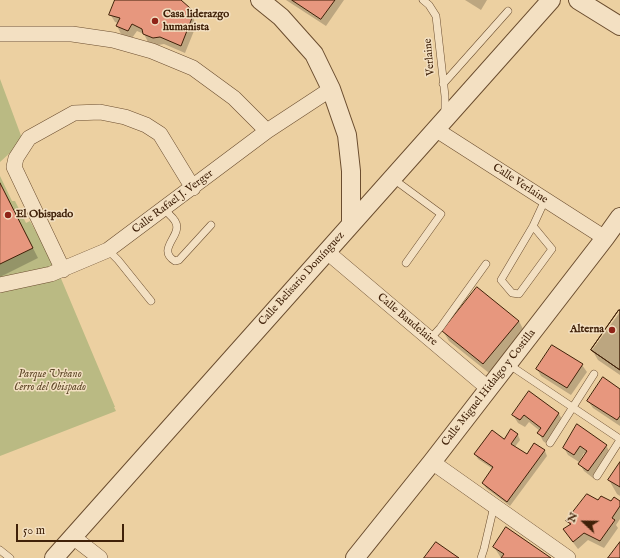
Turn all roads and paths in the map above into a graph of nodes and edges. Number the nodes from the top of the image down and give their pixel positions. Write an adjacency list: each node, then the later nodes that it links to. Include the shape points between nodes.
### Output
1 (260, 0): 9 (street, via 281,17 314,54)
2 (423, 0): 8 (lane, Verlaine, via 436,16)
3 (551, 0): 10 (street, Calle Belisario Domínguez)
4 (578, 0): 6 (street)
5 (508, 11): 8 (lane)
6 (620, 26)
7 (0, 34): 11 (street, via 72,34 113,40 152,52 193,68 234,98)
8 (444, 84): 10 (lane, Verlaine)
9 (331, 89): 11 (street, Calle Rafael J. Verger); 17 (street, via 347,135 351,171)
10 (440, 124): 12 (street, Calle Belisario Domínguez); 14 (street, Calle Verlaine)
11 (267, 131): 13 (street, Calle Rafael J. Verger)
12 (392, 178): 17 (street, Calle Belisario Domínguez); 23 (lane, via 441,214)
13 (193, 188): 15 (street, Calle Rafael J. Verger); 25 (street, via 160,134 125,117 100,112 74,113 29,138 16,158 14,167)
14 (545, 200): 19 (lane); 20 (street, Calle Verlaine)
15 (164, 209): 18 (lane, via 176,222 177,231 168,247 175,260 179,260); 21 (street, Calle Rafael J. Verger)
16 (620, 217): 20 (street, Calle Miguel Hidalgo y Costilla)
17 (351, 223): 22 (street, Calle Belisario Domínguez)
18 (211, 225)
19 (533, 226): 19 (lane, via 552,249 519,294 512,293 501,280)
20 (605, 238): 29 (street, Calle Miguel Hidalgo y Costilla)
21 (108, 250): 25 (street, Calle Rafael J. Verger); 27 (lane)
22 (326, 251): 28 (street, Calle Baudelaire); 38 (street, Calle Belisario Domínguez)
23 (406, 263)
24 (486, 264): 28 (lane)
25 (63, 270): 26 (street, Calle Rafael J. Verger)
26 (0, 285)
27 (151, 301)
28 (430, 338): 31 (street, Calle Baudelaire)
29 (508, 364): 31 (street, Calle Miguel Hidalgo y Costilla); 32 (lane)
30 (594, 374): 32 (lane)
31 (489, 388): 35 (street, Calle Miguel Hidalgo y Costilla)
32 (572, 408): 33 (lane); 34 (lane)
33 (620, 440): 36 (lane)
34 (550, 443)
35 (432, 462): 37 (street); 43 (street, Calle Miguel Hidalgo y Costilla)
36 (597, 476)
37 (494, 506): 44 (lane); 45 (street)
38 (73, 537): 41 (street, Calle Belisario Domínguez); 42 (street)
39 (0, 550): 40 (lane)
40 (10, 558)
41 (54, 558)
42 (100, 558)
43 (355, 558)
44 (481, 558)
45 (568, 558)

